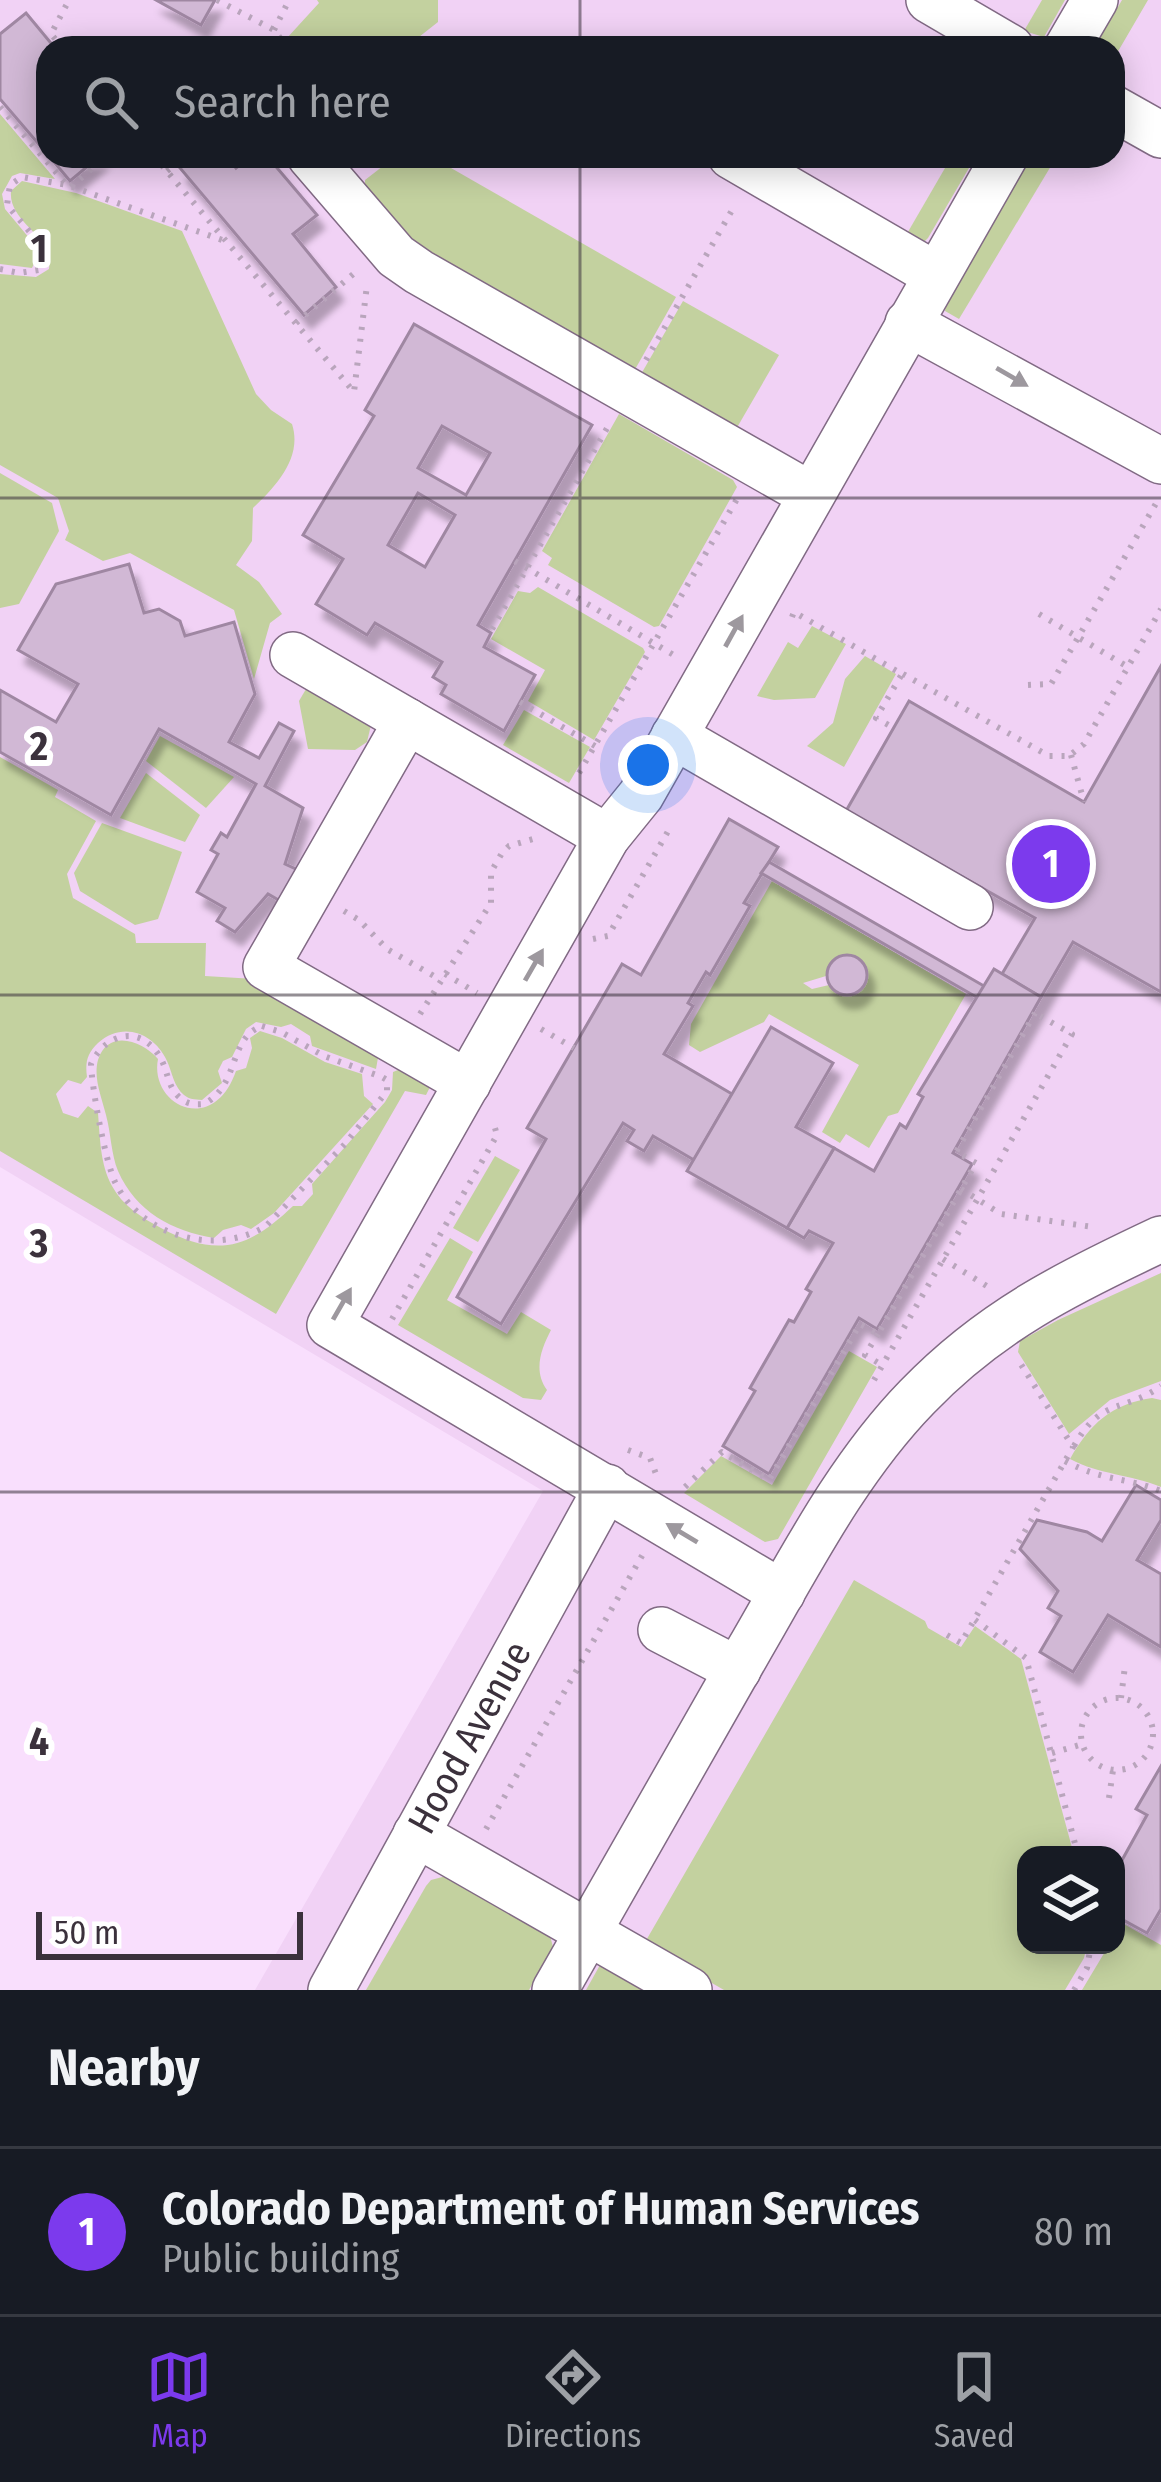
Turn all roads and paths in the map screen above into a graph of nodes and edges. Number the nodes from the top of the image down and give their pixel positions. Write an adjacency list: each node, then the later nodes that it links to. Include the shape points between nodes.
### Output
1 (69, 0): 7 (path)
2 (217, 0): 6 (path)
3 (289, 0): 6 (path)
4 (929, 0): 9 (street)
5 (1095, 0): 10 (street)
6 (274, 31): 8 (path)
7 (53, 36)
8 (278, 36)
9 (990, 36)
10 (1074, 36)
11 (0, 107): 14 (path)
12 (1125, 115): 13 (street)
13 (1161, 135)
14 (36, 148)
15 (53, 168): 23 (path)
16 (91, 168): 23 (path)
17 (164, 168): 22 (path)
18 (171, 168): 22 (path)
19 (320, 168): 33 (street, via 418,272)
20 (751, 168): 27 (street)
21 (998, 168): 27 (street)
22 (167, 171): 24 (path)
23 (69, 186): 24 (path); 26 (path, via 22,176 10,185 7,205 44,259 29,273)
24 (227, 242): 29 (path)
25 (370, 259): 29 (path)
26 (0, 269)
27 (936, 275): 30 (street)
28 (368, 281): 29 (path, via 354,392)
29 (296, 323)
30 (908, 323): 31 (street, one-way to 31); 33 (street)
31 (1161, 461)
32 (742, 487): 39 (path)
33 (811, 495): 43 (street, one-way to 33)
34 (1161, 495): 38 (path)
35 (515, 561): 39 (path)
36 (1161, 609): 41 (path)
37 (1039, 614): 38 (path)
38 (1079, 638): 41 (path); 44 (path, via 1051,684)
39 (655, 642): 43 (path); 48 (path)
40 (293, 655): 46 (street)
41 (1129, 667): 49 (path)
42 (902, 674): 49 (path, via 1049,756)
43 (707, 678): 47 (street)
44 (1028, 685)
45 (520, 702): 48 (path)
46 (407, 721): 51 (street); 53 (street)
47 (674, 736): 52 (street); 54 (street)
48 (595, 746): 51 (path)
49 (1071, 755): 50 (path)
50 (1084, 802)
51 (558, 809): 52 (street); 55 (path, via 543,834 502,853 491,872 491,903)
52 (607, 837): 57 (street, one-way to 52)
53 (310, 890): 55 (path); 56 (street, via 266,967)
54 (970, 907)
55 (441, 980): 56 (path)
56 (391, 1060): 56 (path, via 324,1057 262,1026 243,1039 226,1085 204,1104 188,1103 143,1039 121,1035 101,1045 91,1064 116,1184 138,1210 184,1238 217,1243 251,1234 279,1215 382,1100); 57 (street)
57 (478, 1094): 62 (path, via 497,1135); 72 (street, one-way to 57, via 330,1325)
58 (961, 1190): 59 (path); 59 (path, via 976,1163 956,1152 1034,1013 1072,1034); 63 (path)
59 (977, 1201): 60 (path, via 1001,1214); 65 (path)
60 (1095, 1228)
61 (1161, 1239): 75 (street, via 1053,1290 932,1382 862,1463)
62 (389, 1323)
63 (878, 1334): 65 (path, via 865,1355); 74 (path, via 860,1324 770,1480 722,1452)
64 (1012, 1350): 70 (path)
65 (882, 1366): 66 (path)
66 (871, 1385)
67 (1161, 1386): 68 (path)
68 (1150, 1394): 69 (path); 70 (path, via 1100,1411)
69 (1161, 1396)
70 (1073, 1447): 71 (path)
71 (1065, 1460): 73 (path, via 1095,1477); 76 (path)
72 (616, 1468): 74 (street); 74 (path, via 650,1458); 87 (street, Hood Avenue)
73 (1161, 1491)
74 (669, 1508): 75 (street, one-way to 74); 89 (path)
75 (782, 1593): 80 (street)
76 (975, 1620): 78 (path, via 961,1643); 84 (path, via 1026,1658)
77 (661, 1630): 80 (street)
78 (947, 1635)
79 (1125, 1666): 81 (path)
80 (738, 1670): 90 (street)
81 (1121, 1698): 82 (path); 83 (path, via 1087,1713)
82 (1156, 1723): 85 (path, via 1144,1759)
83 (1083, 1744): 84 (path); 85 (path)
84 (1052, 1753): 88 (path)
85 (1113, 1770): 86 (path)
86 (1109, 1798)
87 (416, 1834): 89 (street); 92 (street, Hood Avenue)
88 (1076, 1846)
89 (467, 1863): 90 (street)
90 (588, 1932): 93 (street); 94 (street)
91 (1089, 1954): 95 (path)
92 (331, 1990)
93 (555, 1990)
94 (689, 1990)
95 (1074, 1990)

